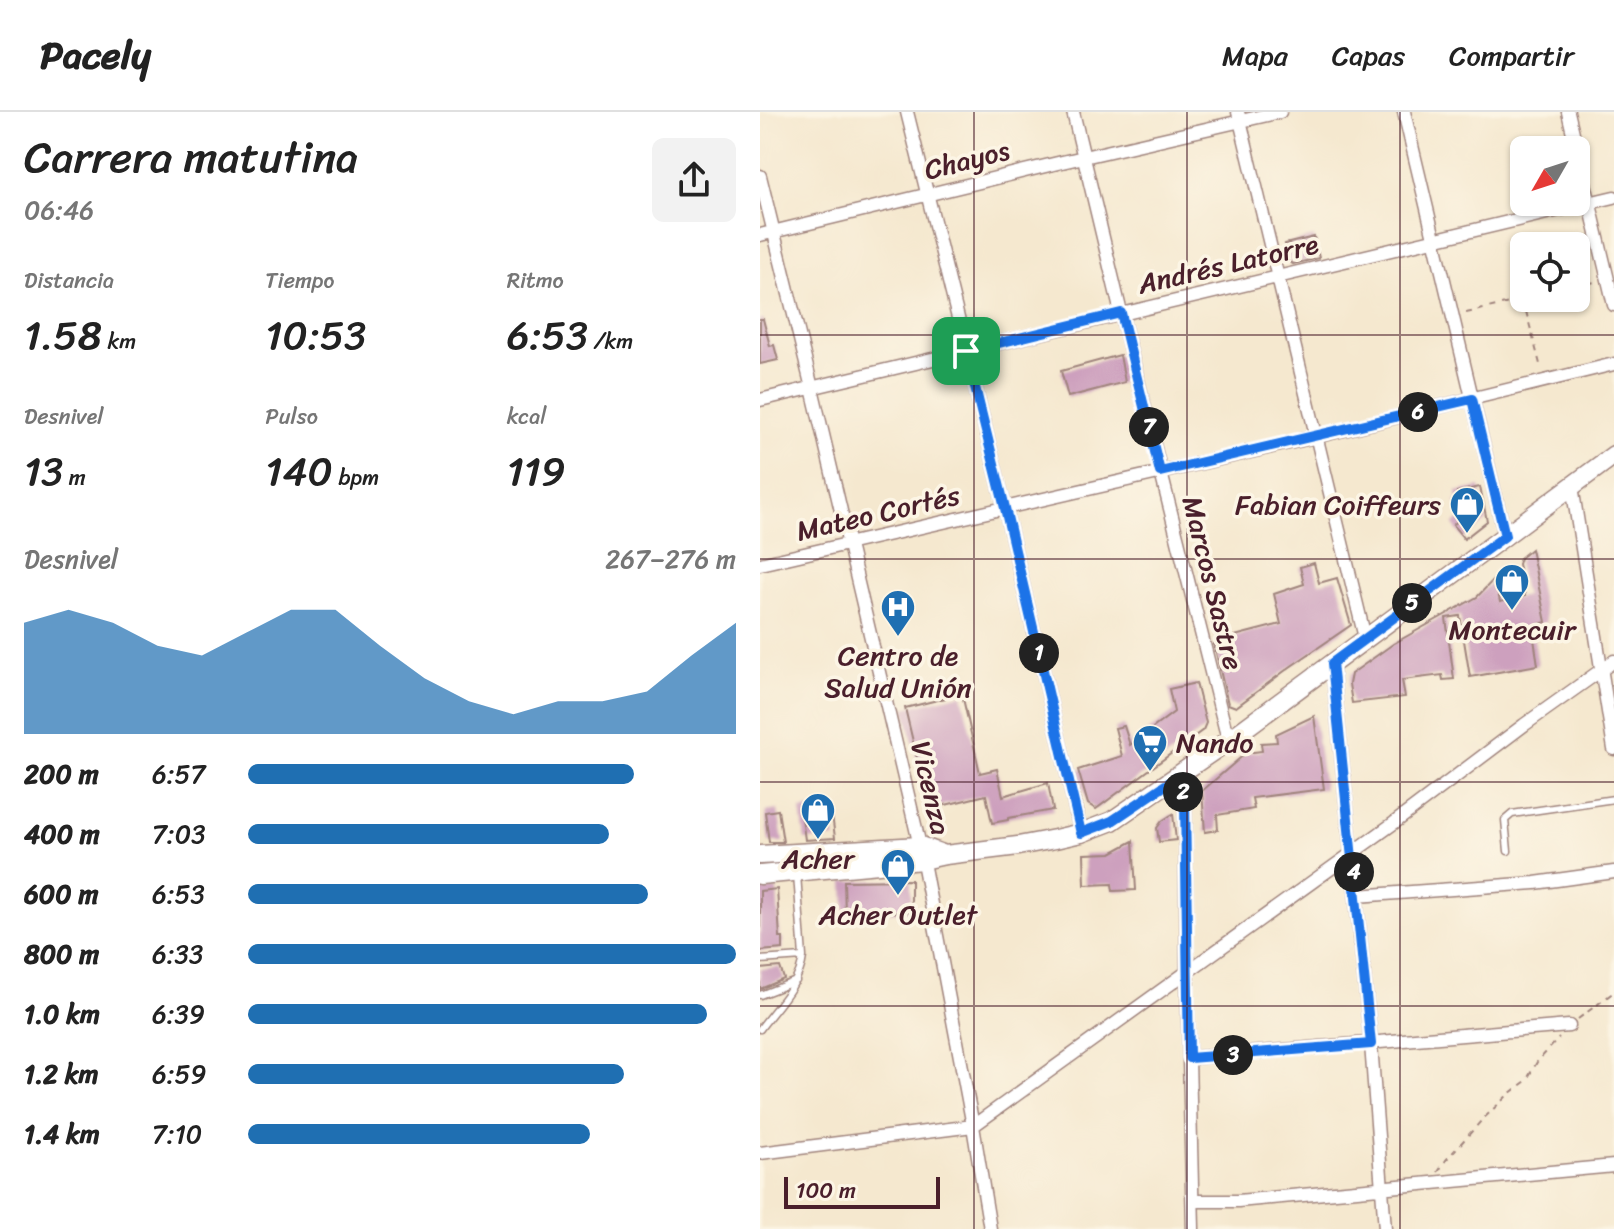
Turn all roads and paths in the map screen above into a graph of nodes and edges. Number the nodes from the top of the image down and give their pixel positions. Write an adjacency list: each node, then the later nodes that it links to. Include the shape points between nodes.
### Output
1 (907, 112): 10 (street)
2 (1073, 112): 8 (street, Marcos Sastre)
3 (1280, 112): 6 (street, Chayos)
4 (1404, 112): 17 (street)
5 (1568, 112): 7 (street)
6 (1239, 117): 8 (street, Chayos); 18 (street)
7 (1573, 136)
8 (1084, 157): 10 (street, Chayos); 24 (street, Marcos Sastre)
9 (760, 176): 15 (street, Vicenza)
10 (927, 195): 15 (street, Chayos); 26 (street)
11 (1614, 197): 12 (street, Andrés Latorre)
12 (1590, 203)
13 (1590, 210): 19 (street)
14 (1534, 216): 17 (street, Andrés Latorre)
15 (774, 232): 16 (street, Chayos); 29 (street, Vicenza)
16 (760, 235)
17 (1433, 240): 18 (street, Andrés Latorre); 25 (street)
18 (1278, 277): 24 (street, Andrés Latorre); 32 (street)
19 (1608, 278): 20 (path); 22 (street)
20 (1590, 282)
21 (1510, 303): 25 (path)
22 (1614, 305)
23 (1526, 312): 28 (path)
24 (1121, 313): 26 (street, Andrés Latorre); 34 (street, Marcos Sastre)
25 (1452, 317): 30 (street)
26 (966, 351): 29 (street, Andrés Latorre); 36 (street)
27 (1614, 364): 28 (street, Mateo Cortés)
28 (1544, 381): 30 (street, Mateo Cortés)
29 (812, 388): 31 (street, Andrés Latorre); 38 (street, Vicenza)
30 (1472, 399): 32 (street, Mateo Cortés); 37 (street)
31 (760, 400)
32 (1315, 437): 34 (street, Mateo Cortés); 40 (street)
33 (1614, 455): 35 (main road)
34 (1160, 472): 36 (street, Mateo Cortés); 44 (street, Marcos Sastre)
35 (1572, 486): 37 (main road); 43 (street)
36 (1005, 508): 38 (street, Mateo Cortés); 48 (street)
37 (1505, 536): 40 (main road)
38 (848, 544): 39 (street, Mateo Cortés); 50 (street, Vicenza)
39 (760, 564)
40 (1365, 638): 42 (main road)
41 (1614, 661): 43 (street)
42 (1332, 663): 44 (main road); 51 (street)
43 (1602, 670): 45 (street); 51 (street)
44 (1229, 740): 46 (main road)
45 (1614, 749)
46 (1176, 778): 48 (main road, via 1112,821); 59 (street, via 1185,802)
47 (1614, 799): 49 (lane, via 1512,814 1505,820)
48 (1081, 833): 50 (main road, via 1018,846)
49 (1508, 851)
50 (921, 853): 52 (main road); 53 (main road); 67 (street, Vicenza)
51 (1351, 853): 56 (street); 59 (street)
52 (760, 855)
53 (788, 872): 55 (main road); 57 (lane)
54 (1614, 872): 56 (street)
55 (760, 875)
56 (1357, 896): 65 (street)
57 (803, 957): 58 (lane); 60 (lane)
58 (760, 960)
59 (1187, 972): 66 (street); 67 (street)
60 (796, 981): 62 (lane); 64 (lane)
61 (1614, 992): 63 (path)
62 (760, 995)
63 (1569, 1026): 65 (street); 70 (path, via 1526,1081 1451,1154)
64 (760, 1029)
65 (1371, 1044): 66 (street); 71 (street)
66 (1189, 1058): 72 (street)
67 (973, 1126): 68 (street); 73 (street, Vicenza)
68 (760, 1153)
69 (1614, 1166): 70 (street)
70 (1432, 1183): 71 (street)
71 (1381, 1188): 72 (street); 75 (street)
72 (1193, 1201): 74 (street)
73 (990, 1229)
74 (1193, 1229)
75 (1385, 1229)

